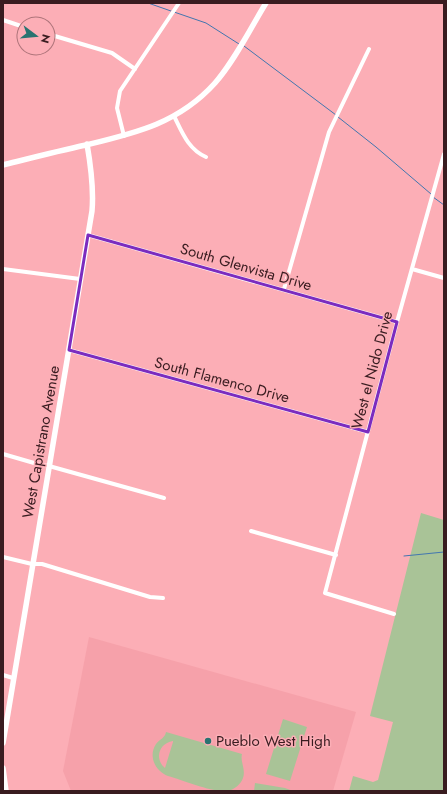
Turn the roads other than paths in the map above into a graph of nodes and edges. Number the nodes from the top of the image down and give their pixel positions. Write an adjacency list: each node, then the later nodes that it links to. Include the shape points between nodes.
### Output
1 (179, 3): 7 (street)
2 (266, 3): 8 (street, via 216,82 196,101)
3 (3, 20): 4 (street)
4 (16, 24)
5 (56, 36): 7 (street, via 112,53)
6 (369, 49): 19 (street, via 329,132)
7 (135, 69): 9 (street, via 120,91 117,108)
8 (174, 116): 9 (street); 12 (street, via 186,140 197,153)
9 (124, 136): 10 (street)
10 (87, 144): 13 (street); 14 (street, West Capistrano Avenue, via 93,189)
11 (444, 154): 16 (street, West el Nido Drive)
12 (206, 157)
13 (3, 165)
14 (88, 235): 18 (street, West Capistrano Avenue); 19 (street, South Glenvista Drive)
15 (3, 269): 18 (street)
16 (412, 269): 17 (street); 20 (street, West el Nido Drive)
17 (444, 278)
18 (80, 279): 21 (street, West Capistrano Avenue)
19 (284, 290): 20 (street, South Glenvista Drive)
20 (397, 322): 22 (street, West el Nido Drive)
21 (69, 350): 22 (street, South Flamenco Drive); 24 (street, West Capistrano Avenue)
22 (368, 432): 27 (street, West el Nido Drive)
23 (3, 454): 24 (street)
24 (49, 466): 25 (street); 29 (street, West Capistrano Avenue)
25 (164, 498)
26 (251, 531): 27 (street)
27 (336, 555): 31 (street, West el Nido Drive, via 325,593)
28 (3, 557): 29 (street)
29 (32, 564): 30 (street, via 42,564); 33 (street, West Capistrano Avenue)
30 (163, 598)
31 (394, 614)
32 (3, 675): 33 (street)
33 (13, 678): 34 (street, West Capistrano Avenue)
34 (3, 743)
35 (3, 768): 36 (street)
36 (4, 781): 37 (street)
37 (6, 791)

